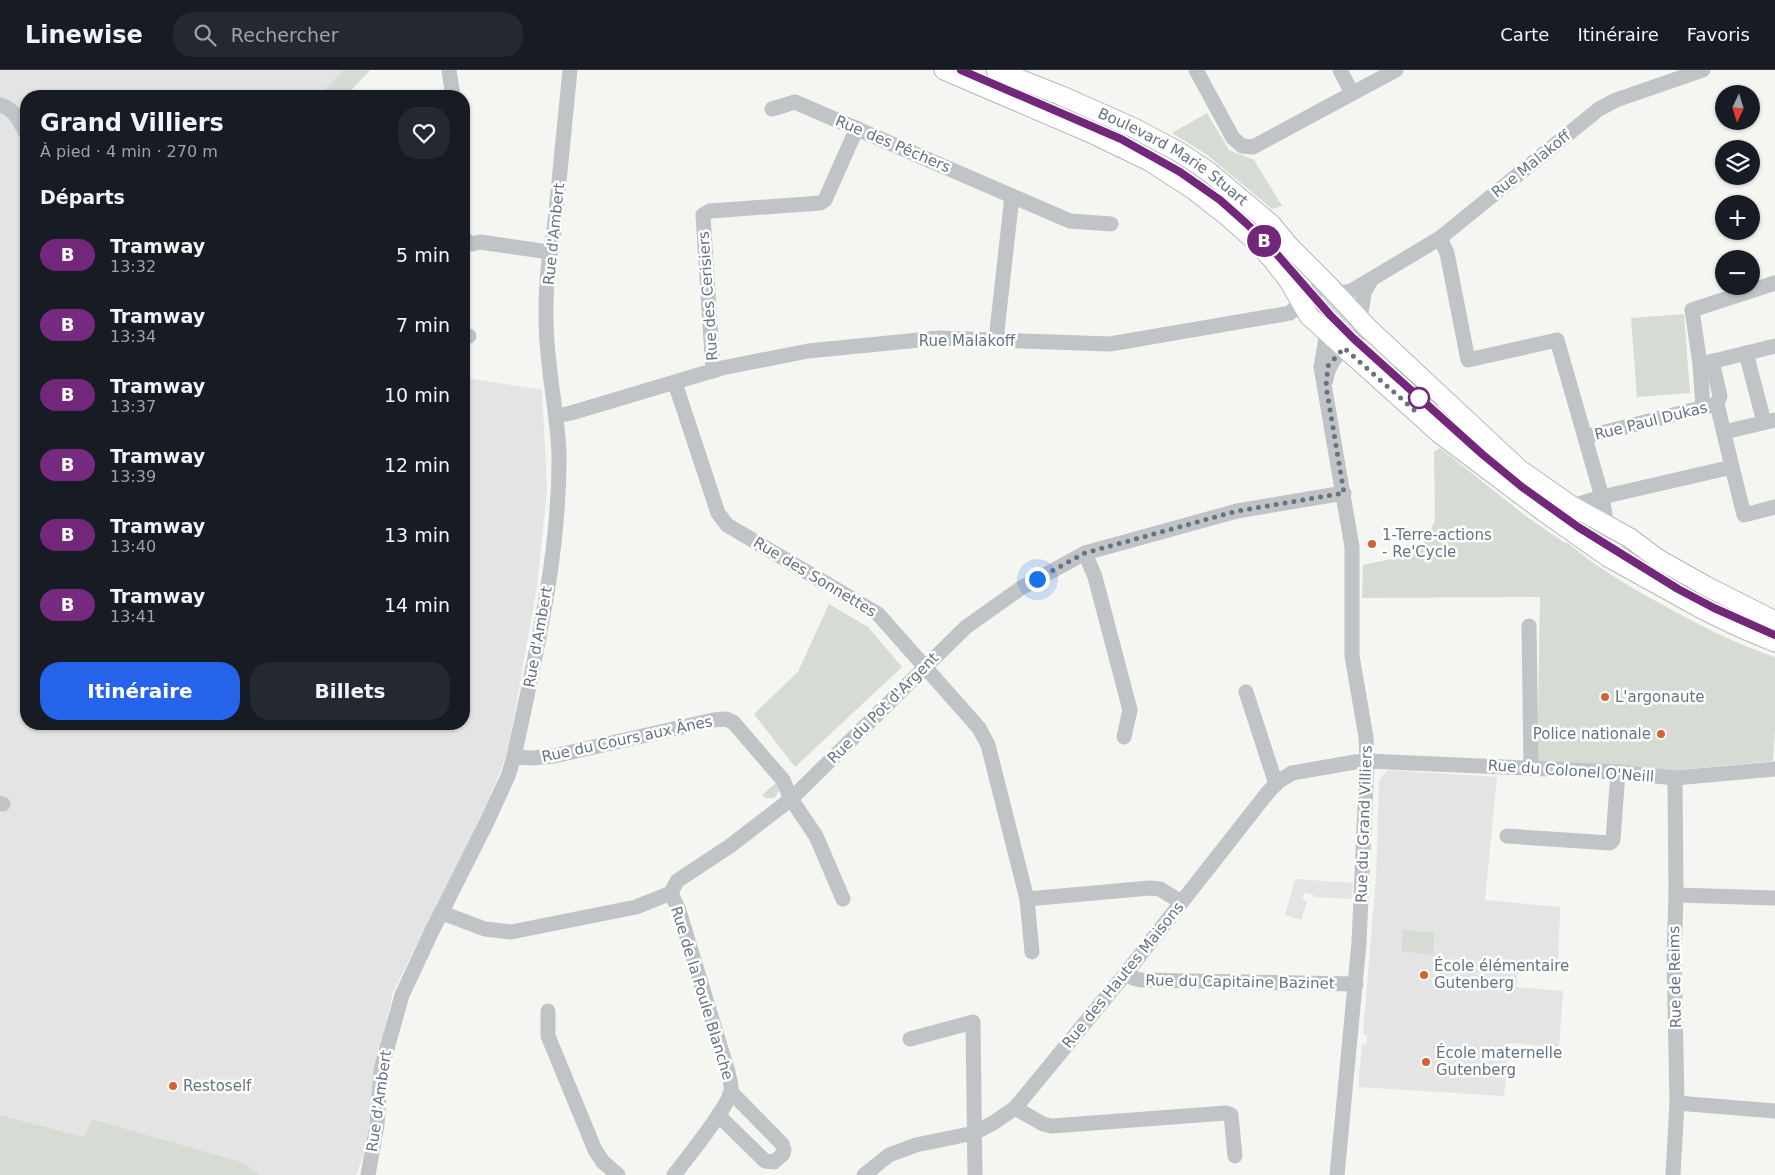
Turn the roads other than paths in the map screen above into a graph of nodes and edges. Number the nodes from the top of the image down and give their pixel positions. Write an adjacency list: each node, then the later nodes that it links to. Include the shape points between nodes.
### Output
1 (450, 70): 9 (street)
2 (570, 70): 19 (street, Rue d'Ambert, via 554,232)
3 (944, 70): 23 (main road, Boulevard Marie Stuart, via 1091,132 1149,161 1194,190 1254,240 1289,281)
4 (996, 70): 22 (main road, Boulevard Marie Stuart, via 1099,111 1179,152 1209,172 1271,224)
5 (1196, 70): 10 (street, via 1233,138 1242,146 1253,146)
6 (1340, 70): 10 (street)
7 (1396, 70): 10 (street)
8 (1703, 70): 17 (street, Rue Malakoff, via 1599,109)
9 (452, 90)
10 (1352, 93)
11 (0, 105): 13 (street, via 13,111)
12 (772, 109): 14 (street, Rue des Pêchers, via 795,102)
13 (20, 123)
14 (858, 128): 15 (street, Rue des Pêchers); 31 (street, Rue des Cerisiers, via 825,200 820,203 710,211 703,215)
15 (1012, 196): 16 (street, Rue des Pêchers, via 1070,221); 26 (street)
16 (1111, 224)
17 (1440, 238): 20 (street, Rue Malakoff); 38 (street, via 1447,253 1468,360 1557,340)
18 (470, 245): 19 (street, via 480,242)
19 (549, 252): 35 (street, Rue d'Ambert, via 546,334)
20 (1371, 280): 22 (street, Rue Malakoff, via 1349,292); 24 (street, via 1364,293)
21 (1775, 283): 30 (street, via 1692,310)
22 (1336, 293): 23 (street, Rue Malakoff, via 1316,290); 24 (main road, Boulevard Marie Stuart)
23 (1302, 302): 25 (main road, Boulevard Marie Stuart, via 1309,316); 26 (street, Rue Malakoff, via 1285,314 1110,344)
24 (1363, 323): 28 (street, Rue du Grand Villiers); 42 (main road, Boulevard Marie Stuart, via 1519,469)
25 (1327, 332): 28 (main road, Boulevard Marie Stuart); 33 (street, Rue du Grand Villiers, via 1321,367)
26 (996, 340): 31 (street, Rue Malakoff, via 939,338 808,351)
27 (1775, 346): 29 (street)
28 (1344, 348): 33 (street, Rue du Grand Villiers, via 1328,366); 48 (main road, Boulevard Marie Stuart, via 1439,433 1608,557 1702,609)
29 (1746, 352): 30 (street); 36 (street)
30 (1706, 363): 34 (street, via 1720,396)
31 (713, 371): 32 (street, Rue Malakoff)
32 (675, 383): 35 (street, Rue Malakoff); 49 (street, Rue des Sonnettes, via 718,512 727,525 878,614)
33 (1326, 386): 40 (street, Rue du Grand Villiers)
34 (1710, 405): 37 (street); 38 (street, Rue Paul Dukas)
35 (556, 416): 52 (street, Rue d'Ambert, via 558,462 554,538 543,623)
36 (1769, 421): 37 (street, Rue Paul Dukas)
37 (1724, 432): 39 (street)
38 (1585, 437): 41 (street)
39 (1732, 467): 41 (street); 43 (street, via 1744,515)
40 (1344, 493): 45 (street, Rue du Pot d'Argent, via 1237,511); 53 (street, Rue du Grand Villiers, via 1352,547 1352,656)
41 (1602, 497): 42 (street); 44 (street)
42 (1572, 506): 44 (main road, Boulevard Marie Stuart)
43 (1775, 507)
44 (1608, 526): 46 (main road, Boulevard Marie Stuart, via 1658,559)
45 (1085, 553): 49 (street, Rue du Pot d'Argent, via 1021,588 966,627); 51 (street, via 1095,576 1130,710)
46 (1775, 620)
47 (1529, 626): 54 (street)
48 (1775, 642)
49 (924, 667): 59 (street, Rue du Pot d'Argent); 65 (street, Rue des Sonnettes, via 979,728 988,745)
50 (1246, 692): 58 (street)
51 (1124, 737)
52 (514, 757): 59 (street, Rue du Cours aux Ânes, via 554,756 726,720 733,722 783,780); 67 (street, Rue d'Ambert, via 487,822)
53 (1367, 761): 54 (street, Rue du Colonel O'Neill); 58 (street, Rue des Hautes Maisons, via 1292,773); 70 (street, Rue du Grand Villiers)
54 (1531, 768): 56 (street, Rue du Colonel O'Neill)
55 (1775, 769): 57 (street, Rue du Colonel O'Neill)
56 (1618, 772): 57 (street, Rue du Colonel O'Neill); 60 (street, via 1613,840 1610,843)
57 (1675, 778): 62 (street, Rue de Reims)
58 (1276, 784): 66 (street, Rue des Hautes Maisons)
59 (791, 799): 61 (street, Rue du Pot d'Argent, via 730,846 677,881); 64 (street, via 816,836)
60 (1507, 836)
61 (671, 893): 67 (street, Rue du Pot d'Argent, via 636,907 511,932 485,930); 73 (street, Rue de la Poule Blanche, via 728,1072)
62 (1676, 894): 63 (street); 74 (street, Rue de Reims)
63 (1775, 898)
64 (843, 899)
65 (1027, 900): 66 (street, via 1150,888 1160,889); 68 (street, Rue des Sonnettes)
66 (1181, 902): 69 (street, Rue des Hautes Maisons)
67 (442, 913): 80 (street, Rue d'Ambert, via 402,995 388,1039)
68 (1032, 952)
69 (1126, 973): 70 (street, Rue du Capitaine Bazinet, via 1141,980); 75 (street, Rue des Hautes Maisons)
70 (1356, 984): 85 (street, Rue du Grand Villiers)
71 (548, 1011): 81 (street, via 548,1036 595,1150)
72 (910, 1040): 78 (street, via 973,1022)
73 (730, 1094): 77 (street, Rue de la Poule Blanche); 77 (street, Rue de la Poule Blanche, via 782,1144 783,1154 774,1162 765,1161)
74 (1677, 1103): 76 (street); 86 (street, Rue de Reims)
75 (1015, 1108): 78 (street, Rue des Hautes Maisons); 79 (street, via 1052,1126 1226,1113 1231,1115)
76 (1775, 1112)
77 (718, 1115): 82 (street, Rue de la Poule Blanche)
78 (974, 1133): 83 (street, Rue des Hautes Maisons, via 916,1145 889,1155); 84 (street)
79 (1235, 1156)
80 (368, 1175)
81 (618, 1175)
82 (674, 1175)
83 (864, 1175)
84 (975, 1175)
85 (1337, 1175)
86 (1673, 1175)

